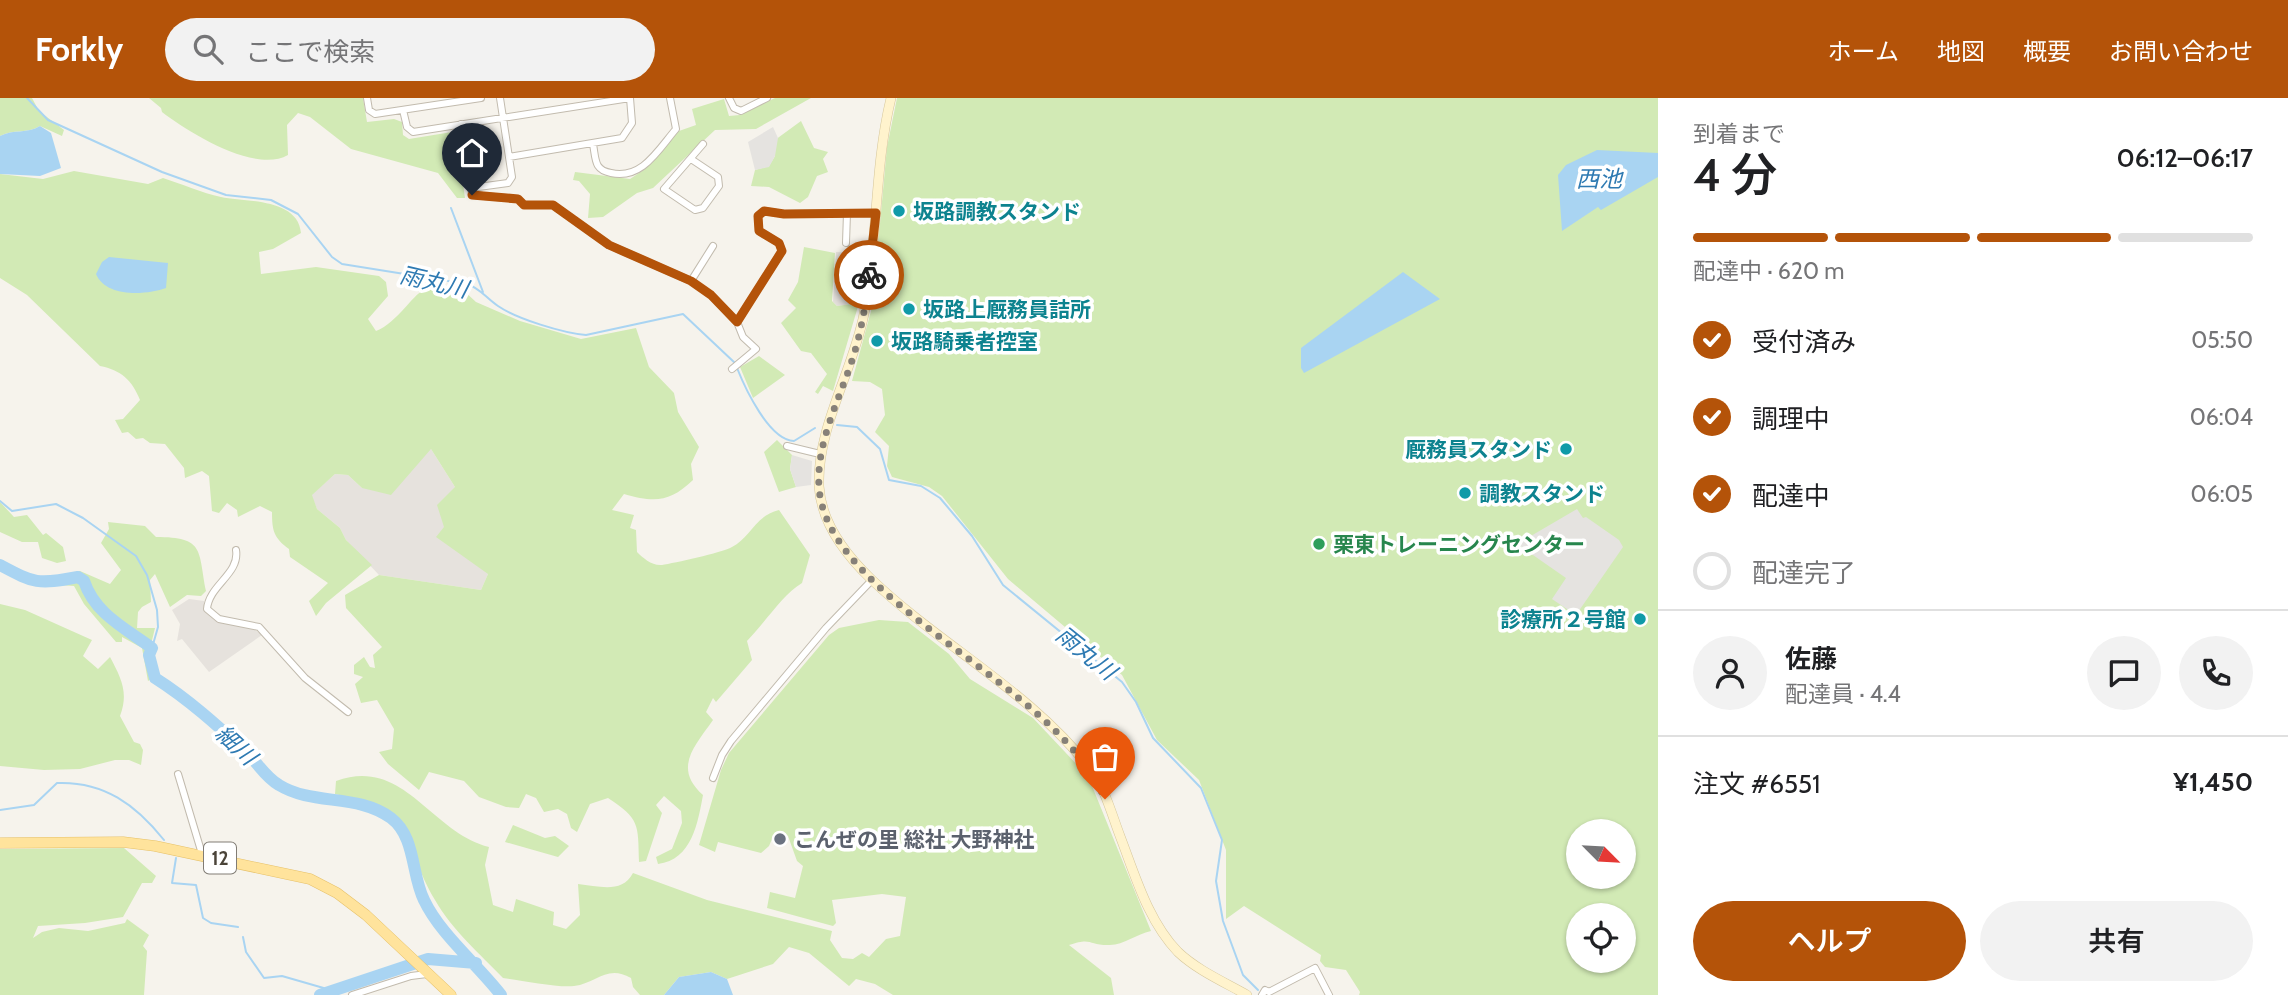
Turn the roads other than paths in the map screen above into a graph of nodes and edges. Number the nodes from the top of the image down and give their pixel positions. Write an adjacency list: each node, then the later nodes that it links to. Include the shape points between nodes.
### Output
1 (367, 98): 9 (street, via 374,114)
2 (481, 98): 9 (street)
3 (500, 98): 10 (street)
4 (630, 98): 10 (street); 12 (street, via 632,123 626,134)
5 (670, 98): 12 (street, via 676,129 635,173 621,176 601,171)
6 (729, 98): 7 (street, via 741,111)
7 (767, 98)
8 (891, 98): 18 (main road)
9 (404, 110): 11 (street, via 407,127 413,132)
10 (503, 117): 11 (street); 14 (street)
11 (461, 124): 16 (street)
12 (593, 144): 14 (street)
13 (703, 145): 15 (street)
14 (509, 158): 16 (street, via 513,177 508,183)
15 (691, 159): 15 (street, via 664,189 695,210 703,208 719,186 718,177)
16 (471, 188): 21 (street, via 476,197 553,205 609,245)
17 (847, 213): 18 (street); 19 (street); 22 (street, via 764,211 758,216 759,231 779,243 782,251)
18 (876, 213): 25 (main road, via 864,313)
19 (846, 243)
20 (713, 246): 21 (street)
21 (691, 281): 22 (street)
22 (737, 322): 23 (street, via 743,337 756,349)
23 (735, 368)
24 (787, 446): 25 (street)
25 (821, 454): 27 (main road, via 819,486 828,521 842,547)
26 (236, 550): 28 (street, via 234,567 211,592 207,609 219,619 259,627 305,678)
27 (872, 580): 30 (street, via 731,741); 36 (main road, via 1001,682 1081,759 1097,778 1140,886 1167,938 1184,957)
28 (348, 712)
29 (177, 774): 32 (street)
30 (713, 779)
31 (0, 843): 32 (main road, 12, via 123,842)
32 (202, 854): 33 (main road, 12, via 310,879 337,892)
33 (424, 972): 34 (street); 35 (main road, 12)
34 (352, 995)
35 (451, 995)
36 (1247, 995)
37 (1262, 995): 38 (street, via 1315,968)
38 (1329, 995)

